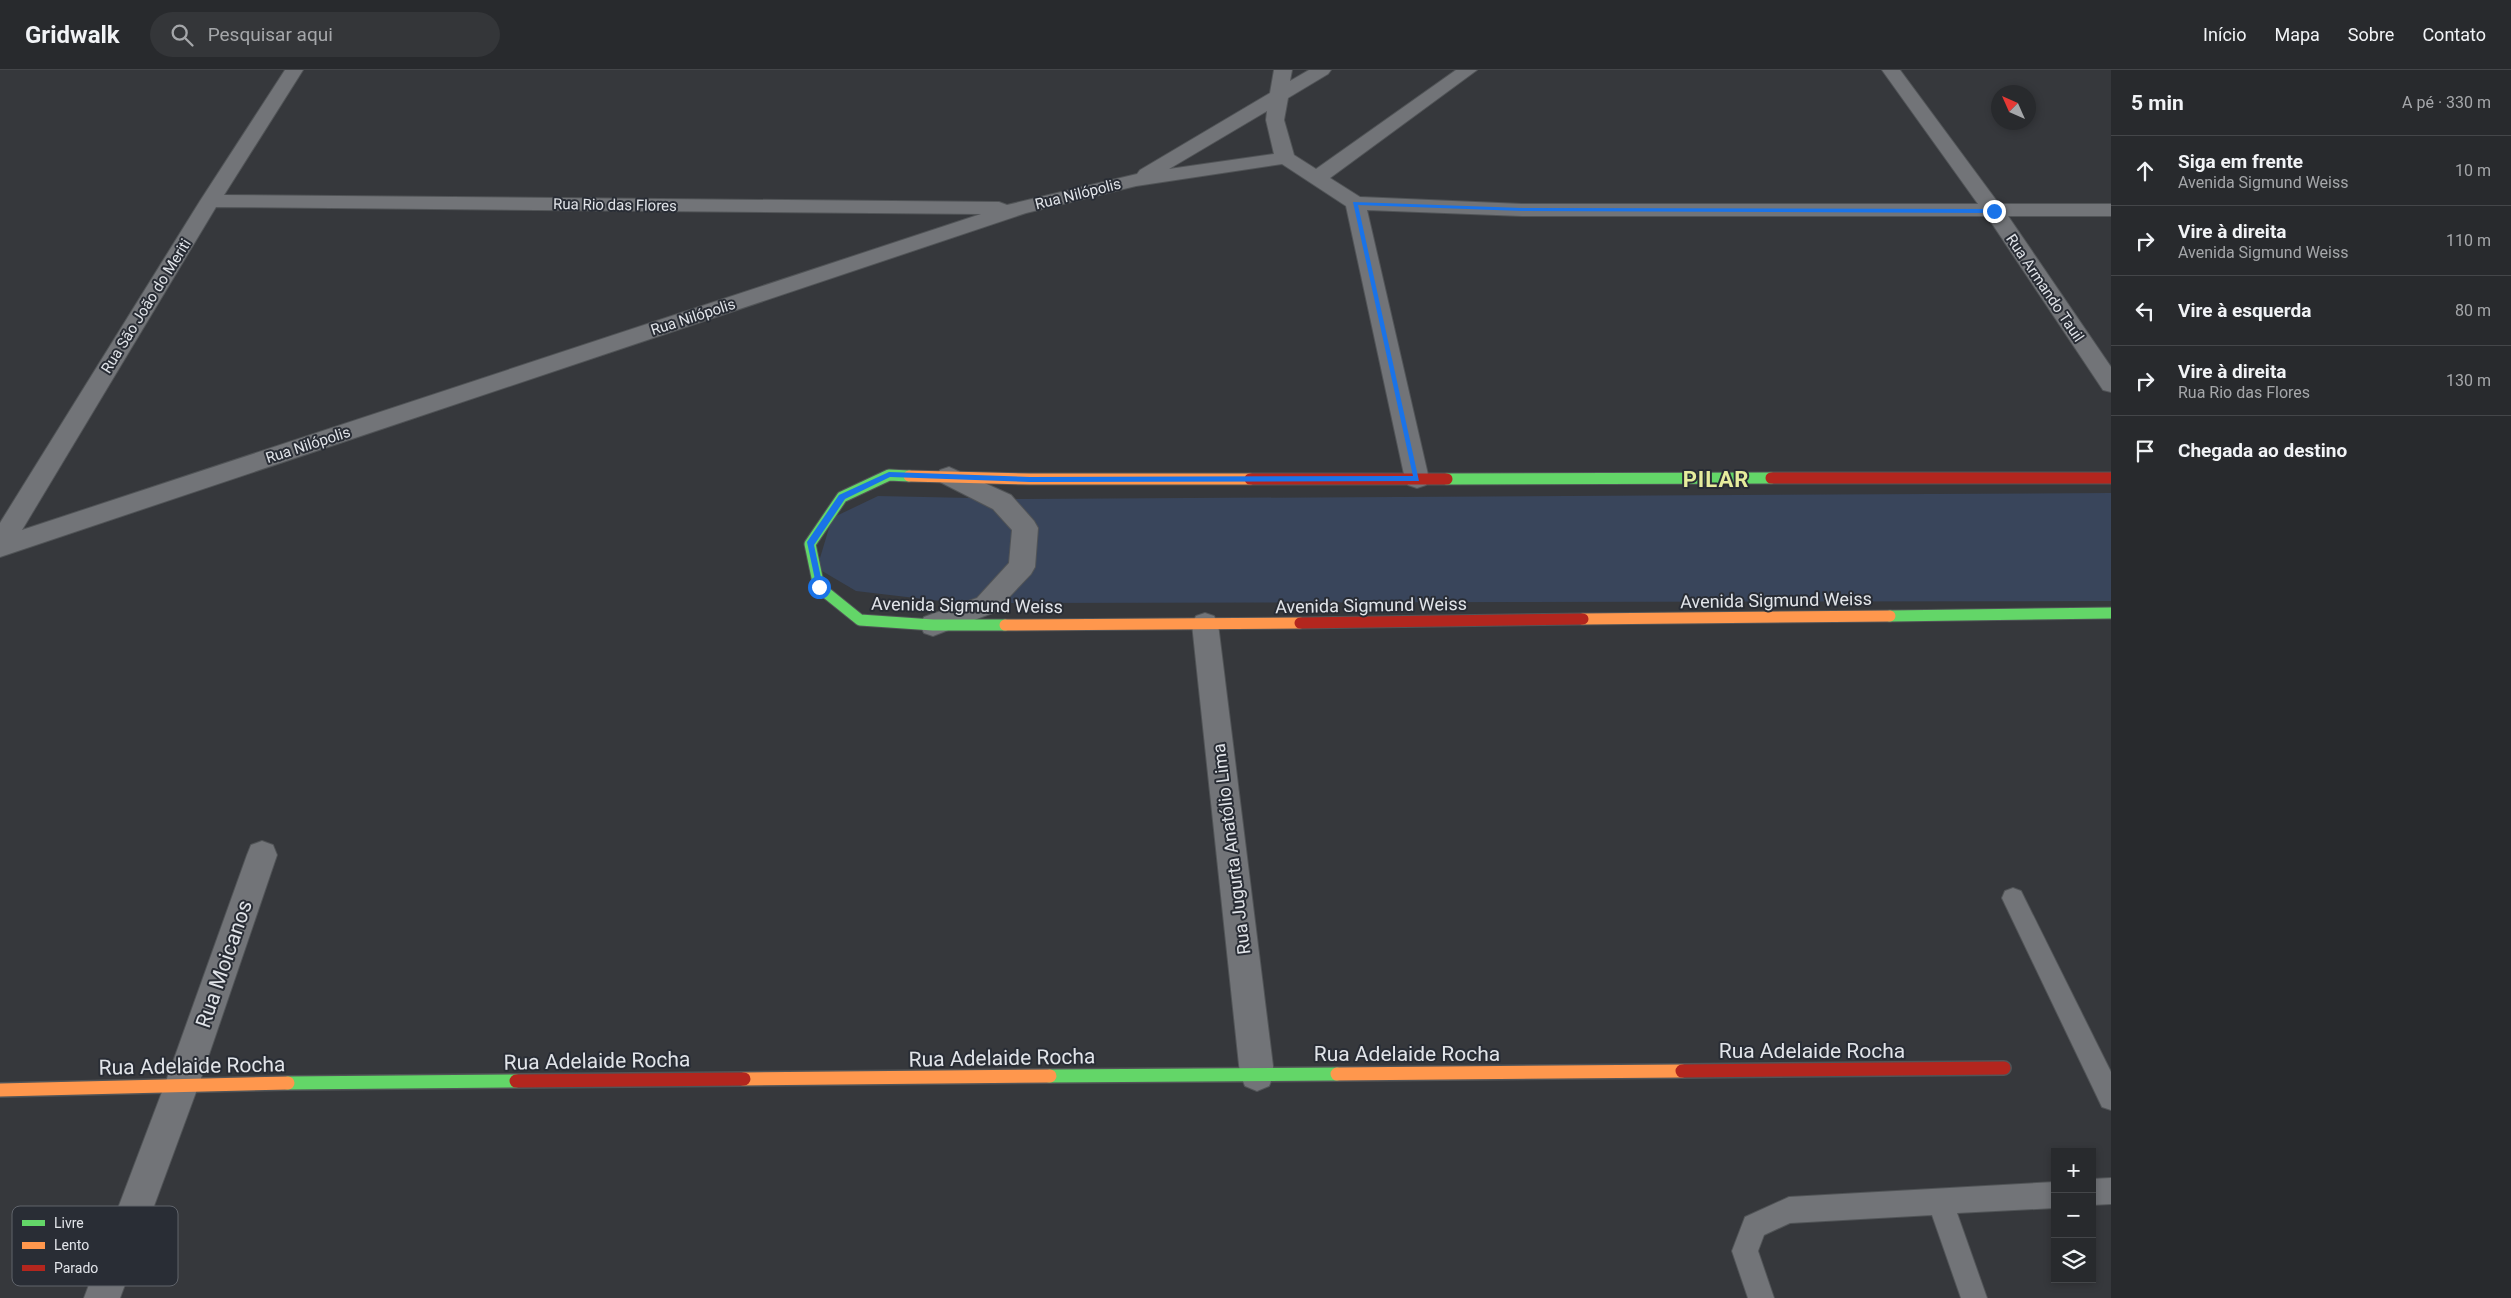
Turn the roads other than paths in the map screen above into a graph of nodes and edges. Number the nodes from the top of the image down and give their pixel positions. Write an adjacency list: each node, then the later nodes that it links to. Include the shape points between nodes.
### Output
1 (294, 70): 10 (street, Rua São João do Meriti)
2 (1283, 70): 6 (street)
3 (1322, 70): 6 (street)
4 (1468, 70): 8 (street)
5 (1891, 70): 14 (street, Rua Armando Tauil)
6 (1279, 95): 7 (street, via 1275,120); 9 (street)
7 (1286, 158): 8 (street); 9 (street, Rua Nilópolis)
8 (1318, 177): 11 (street)
9 (1136, 180): 12 (street, Rua Nilópolis)
10 (210, 201): 12 (street, Rua Rio das Flores); 19 (street, Rua São João do Meriti)
11 (1355, 203): 14 (street, via 1522,210); 18 (street)
12 (1020, 208): 19 (street, Rua Nilópolis)
13 (2111, 210): 14 (street)
14 (1994, 211): 15 (street, Rua Armando Tauil)
15 (2111, 384)
16 (949, 476): 18 (street, Avenida Sigmund Weiss); 22 (street, via 1002,502 1025,528 1022,567 986,605); 22 (street, Avenida Sigmund Weiss, via 889,475 842,497 810,544 819,587 860,620)
17 (2111, 478): 18 (street, Avenida Sigmund Weiss)
18 (1417, 479)
19 (0, 545)
20 (2111, 613): 21 (street, Avenida Sigmund Weiss)
21 (1205, 624): 22 (street, Avenida Sigmund Weiss); 26 (street, Rua Jugurta Anatólio Lima)
22 (933, 625)
23 (262, 855): 27 (street, Rua Moicanos)
24 (2012, 898): 29 (lane)
25 (2004, 1068): 26 (street, Rua Adelaide Rocha)
26 (1257, 1074): 27 (street, Rua Adelaide Rocha)
27 (182, 1084): 28 (street, Rua Adelaide Rocha); 34 (street, Rua Moicanos)
28 (0, 1090)
29 (2111, 1098)
30 (2111, 1191): 31 (lane)
31 (2096, 1192)
32 (2051, 1195): 33 (lane)
33 (1940, 1201): 37 (lane, via 1789,1210 1754,1226 1745,1251); 38 (lane)
34 (136, 1206)
35 (106, 1286): 36 (street, Rua Moicanos)
36 (102, 1298)
37 (1761, 1298)
38 (1974, 1298)

